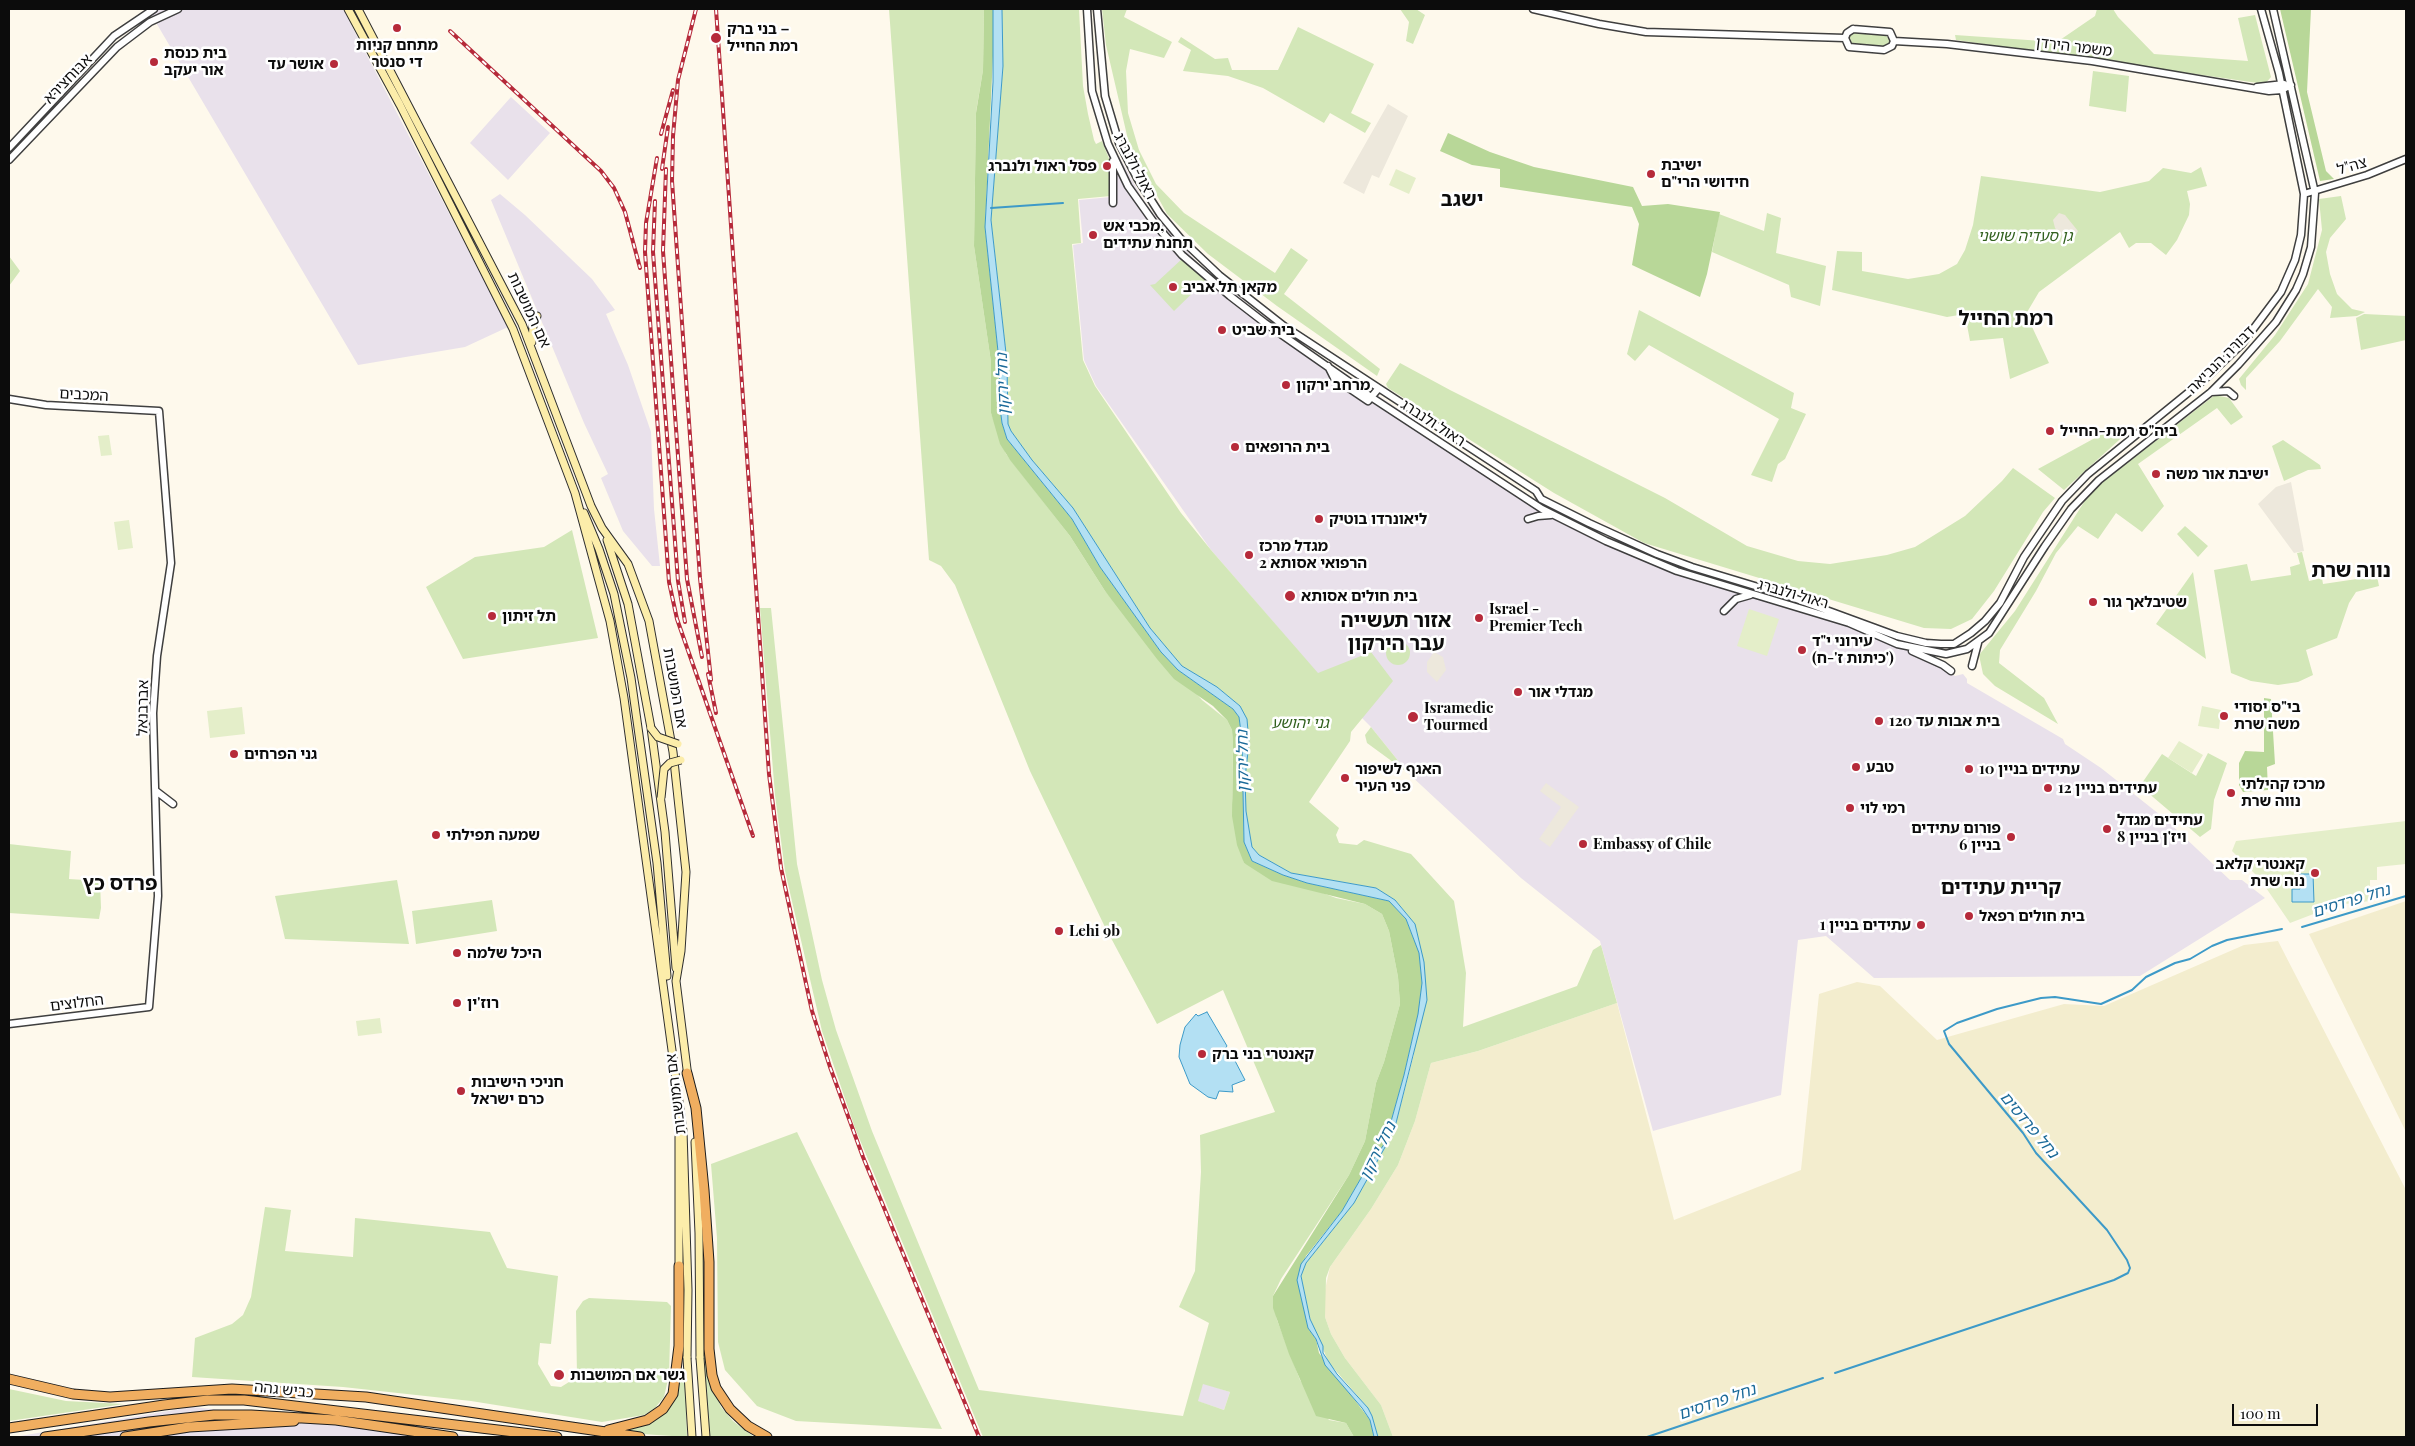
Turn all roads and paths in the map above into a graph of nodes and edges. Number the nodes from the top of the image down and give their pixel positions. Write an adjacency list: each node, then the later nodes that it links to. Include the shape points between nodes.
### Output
1 (154, 9): 14 (street, via 114,36)
2 (178, 9): 17 (street, אבוחצירא, via 150,22 117,46)
3 (348, 9): 29 (main road, אם המושבות, via 509,321)
4 (358, 9): 22 (main road, אם המושבות, via 470,220)
5 (1087, 9): 15 (street, ראול ולנברג, via 1092,91)
6 (1097, 9): 23 (street, ראול ולנברג, via 1102,75 1110,115 1127,159 1160,214 1186,244 1251,301)
7 (1533, 9): 10 (street, via 1646,32)
8 (2262, 9): 13 (street, דבורה הנביאה)
9 (2273, 9): 12 (street, דבורה הנביאה)
10 (1845, 38): 11 (street, via 1849,47 1884,50 1889,49); 11 (street, via 1853,29 1886,31)
11 (1894, 41): 13 (street, משמר הירדן, via 2092,61 2269,91)
12 (2291, 85): 13 (street, משמר הירדן); 18 (street, דבורה הנביאה)
13 (2282, 87): 19 (street, דבורה הנביאה)
14 (9, 148)
15 (1113, 157): 20 (street); 26 (street, ראול ולנברג, via 1136,200 1186,258 1230,296 1328,366 1334,378 1368,401)
16 (2406, 159): 18 (street, צה"ל, via 2367,175)
17 (9, 160)
18 (2315, 189): 19 (street, צה"ל); 24 (street, דבורה הנביאה, via 2316,212 2311,247 2296,290 2276,322)
19 (2304, 194): 37 (street, דבורה הנביאה, via 2304,218 2295,260 2281,292 2261,322 2205,379 2088,474 2062,501 1992,613 1972,633)
20 (1113, 203)
21 (537, 316): 22 (main road, via 532,331)
22 (533, 350): 32 (main road, אם המושבות)
23 (1378, 389): 26 (street); 37 (street, ראול ולנברג, via 1536,491 1541,499 1657,554 1788,596 1897,636 1926,643)
24 (2211, 392): 25 (street, via 2223,391); 35 (street, דבורה הנביאה, via 2100,480 2072,509 1994,628)
25 (2234, 396)
26 (1371, 397): 30 (street, ראול ולנברג)
27 (9, 399): 28 (street, המכבים, via 46,405)
28 (159, 411): 44 (street, אברבנאל, via 171,563 157,656)
29 (575, 492): 48 (main road, אם המושבות, via 610,621 621,679); 48 (main road, via 614,594 631,678 657,862 667,964)
30 (1553, 515): 31 (street); 33 (street, ראול ולנברג, via 1637,556)
31 (1528, 519)
32 (602, 528): 41 (main road, via 628,604); 47 (main road, אם המושבות, via 628,564 649,621 673,752 686,872)
33 (1752, 594): 34 (street, via 1736,598); 36 (street, ראול ולנברג, via 1849,623)
34 (1724, 611)
35 (1978, 642): 38 (street, דבורה הנביאה); 39 (street)
36 (1897, 644): 38 (street, ראול ולנברג); 40 (street)
37 (1954, 644)
38 (1951, 654)
39 (1972, 666)
40 (1951, 671)
41 (651, 728): 42 (main road, bridge, via 658,737); 45 (main road, bridge)
42 (678, 744)
43 (681, 760): 45 (main road, bridge, via 664,769)
44 (156, 791): 46 (street); 49 (street, אברבנאל, via 158,896)
45 (661, 798): 47 (main road)
46 (173, 804)
47 (676, 980): 51 (main road, אם המושבות)
48 (667, 1005): 52 (main road, אם המושבות)
49 (149, 1007): 50 (street, החלוצים)
50 (9, 1024)
51 (687, 1073): 66 (main road, אם המושבות, bridge, via 698,1187 700,1358); 67 (highway, via 699,1130 704,1190 712,1375 716,1388 730,1409 748,1426)
52 (681, 1114): 53 (main road); 65 (main road, אם המושבות, bridge)
53 (679, 1266): 59 (highway, via 680,1346 673,1394 663,1409 647,1420)
54 (9, 1374): 56 (highway)
55 (9, 1379): 56 (highway)
56 (40, 1387): 59 (highway, via 110,1397 232,1389 321,1393)
57 (343, 1421): 60 (highway, כביש גהה, via 279,1415 214,1415); 61 (highway, via 222,1424); 62 (highway, כביש גהה)
58 (9, 1428): 63 (highway, כביש גהה, via 164,1405 244,1400)
59 (598, 1430): 64 (highway)
60 (45, 1437)
61 (125, 1437)
62 (453, 1437)
63 (557, 1437)
64 (640, 1437)
65 (692, 1437)
66 (706, 1437)
67 (767, 1437)

